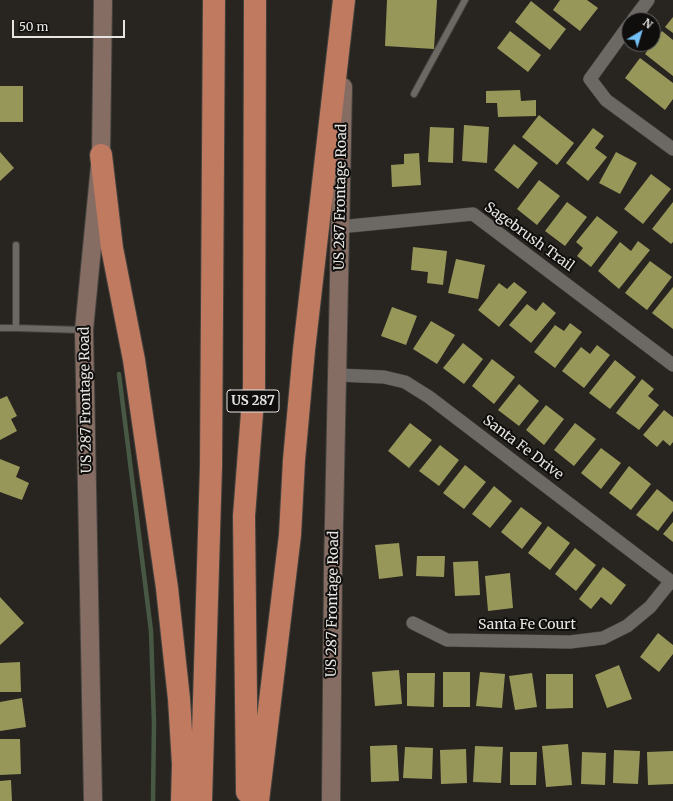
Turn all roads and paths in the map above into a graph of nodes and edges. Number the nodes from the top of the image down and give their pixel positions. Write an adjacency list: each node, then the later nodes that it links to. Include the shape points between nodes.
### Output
1 (103, 0): 11 (main road, US 287 Frontage Road)
2 (214, 0): 23 (highway, US 287, via 211,466)
3 (255, 0): 24 (highway, US 287, via 254,387 244,516)
4 (344, 0): 12 (main road, US 287 Frontage Road); 25 (highway, via 304,350 290,535)
5 (465, 0): 9 (lane)
6 (648, 0): 7 (street)
7 (639, 12)
8 (621, 36): 10 (street, via 590,79 606,100)
9 (414, 94)
10 (673, 149)
11 (101, 155): 16 (main road, US 287 Frontage Road); 22 (highway, via 112,248 134,360 167,588 179,698 183,764)
12 (339, 227): 17 (street, Sagebrush Trail, via 473,214); 18 (main road, US 287 Frontage Road)
13 (16, 244): 15 (lane)
14 (0, 328): 15 (lane)
15 (16, 328): 16 (lane)
16 (84, 330): 21 (main road, US 287 Frontage Road)
17 (673, 365)
18 (338, 374): 19 (street, Santa Fe Drive, via 384,377 404,382 429,397); 26 (main road, US 287 Frontage Road)
19 (672, 582): 20 (street, Santa Fe Court, via 650,608 627,626 603,638 570,642 447,640)
20 (413, 623)
21 (93, 801)
22 (182, 801)
23 (201, 801)
24 (247, 801)
25 (258, 801)
26 (331, 801)

